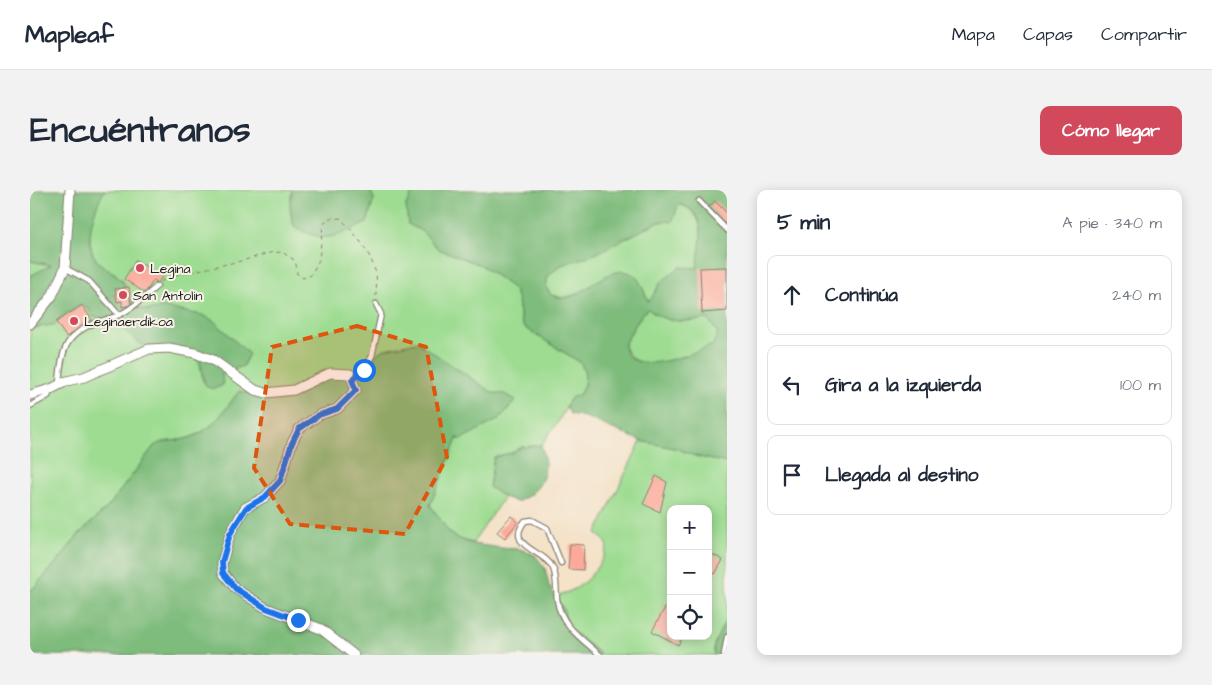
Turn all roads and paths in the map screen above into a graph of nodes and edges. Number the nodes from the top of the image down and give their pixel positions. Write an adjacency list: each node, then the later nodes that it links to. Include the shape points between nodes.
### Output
1 (70, 190): 4 (street)
2 (699, 201): 3 (lane)
3 (727, 230)
4 (65, 268): 7 (lane, via 89,281); 8 (street, via 52,296)
5 (157, 286): 6 (path, via 167,277 269,252 282,252 293,259 297,274 303,278 311,275 319,260 323,225 329,218 340,218 356,234 376,274); 7 (lane)
6 (376, 304): 9 (lane, via 381,314 372,356 364,370)
7 (119, 315): 10 (lane, via 93,324 71,337 64,349)
8 (30, 324)
9 (352, 380): 10 (street, via 350,374 330,373 294,390 266,393 255,390 214,360 169,348 149,348 84,377); 16 (street, via 356,390 337,409 319,415 299,429 280,481 265,497 246,508 230,534 222,562 223,573 236,589 266,608 322,629)
10 (59, 384): 11 (street)
11 (51, 389): 12 (street); 13 (lane, via 48,396)
12 (30, 395)
13 (30, 406)
14 (561, 563): 17 (lane, via 548,528 526,520 519,529 519,537 553,567 557,601 564,620)
15 (727, 637): 18 (lane)
16 (354, 655)
17 (600, 655)
18 (724, 655)

